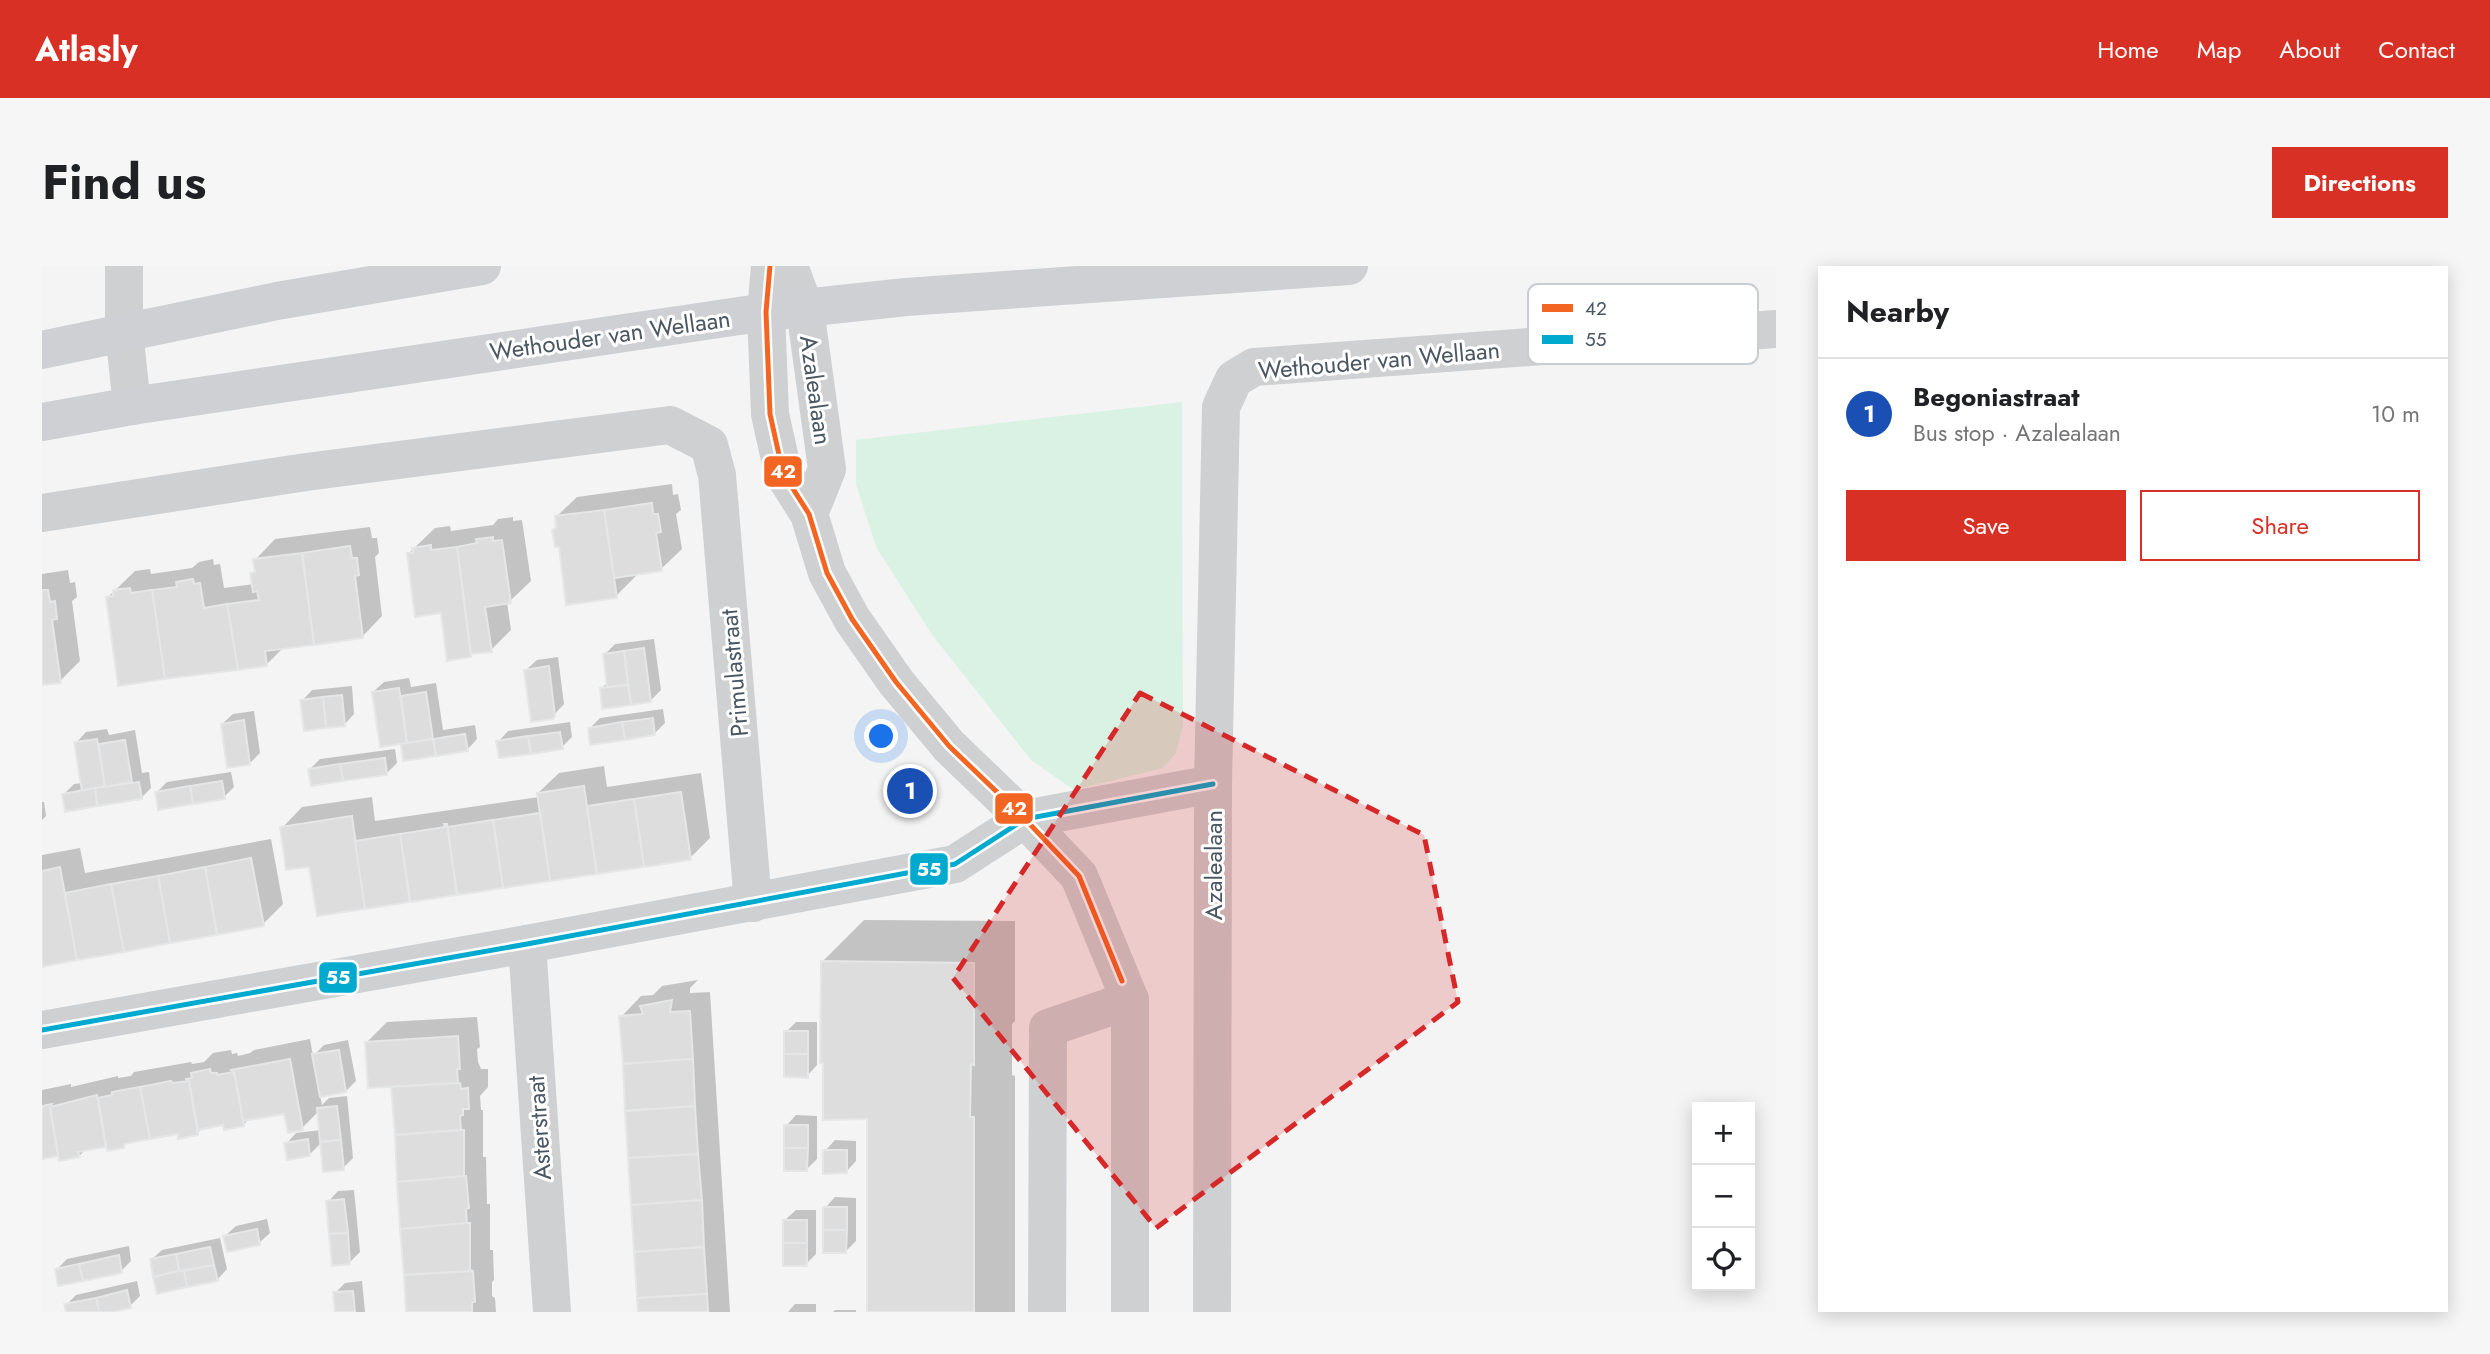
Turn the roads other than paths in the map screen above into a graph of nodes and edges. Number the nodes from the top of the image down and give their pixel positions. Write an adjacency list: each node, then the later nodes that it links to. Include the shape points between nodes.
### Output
1 (124, 266): 10 (street)
2 (482, 266): 10 (main road)
3 (770, 266): 7 (street, Azalealaan)
4 (789, 266): 6 (street, Azalealaan)
5 (1349, 266): 6 (main road, Wethouder van Wellaan, via 919,296)
6 (805, 309): 7 (main road, Wethouder van Wellaan); 17 (street, Azalealaan, via 827,469)
7 (766, 312): 14 (main road, Wethouder van Wellaan); 17 (street, Azalealaan, via 771,414 783,473)
8 (1776, 329): 9 (street, Wethouder van Wellaan)
9 (1758, 330)
10 (124, 331): 12 (main road); 14 (street)
11 (1528, 347): 13 (street, Wethouder van Wellaan, via 1254,367)
12 (42, 350)
13 (1234, 379): 18 (street, Azalealaan, via 1221,407)
14 (132, 406): 15 (main road, Wethouder van Wellaan)
15 (42, 422)
16 (42, 513): 20 (street, Primulastraat, via 320,470 670,425 709,445 717,475)
17 (809, 514): 19 (street, Azalealaan, via 827,573 896,682 949,746)
18 (1213, 784): 19 (street); 27 (street, Azalealaan)
19 (1025, 819): 20 (street, via 955,864); 22 (street, Azalealaan, via 1079,876)
20 (753, 902): 21 (street)
21 (527, 944): 23 (street); 24 (street, Asterstraat)
22 (1130, 1000): 25 (street, via 1048,1028); 26 (street, Azalealaan)
23 (42, 1030)
24 (552, 1312)
25 (1047, 1312)
26 (1130, 1312)
27 (1212, 1312)

